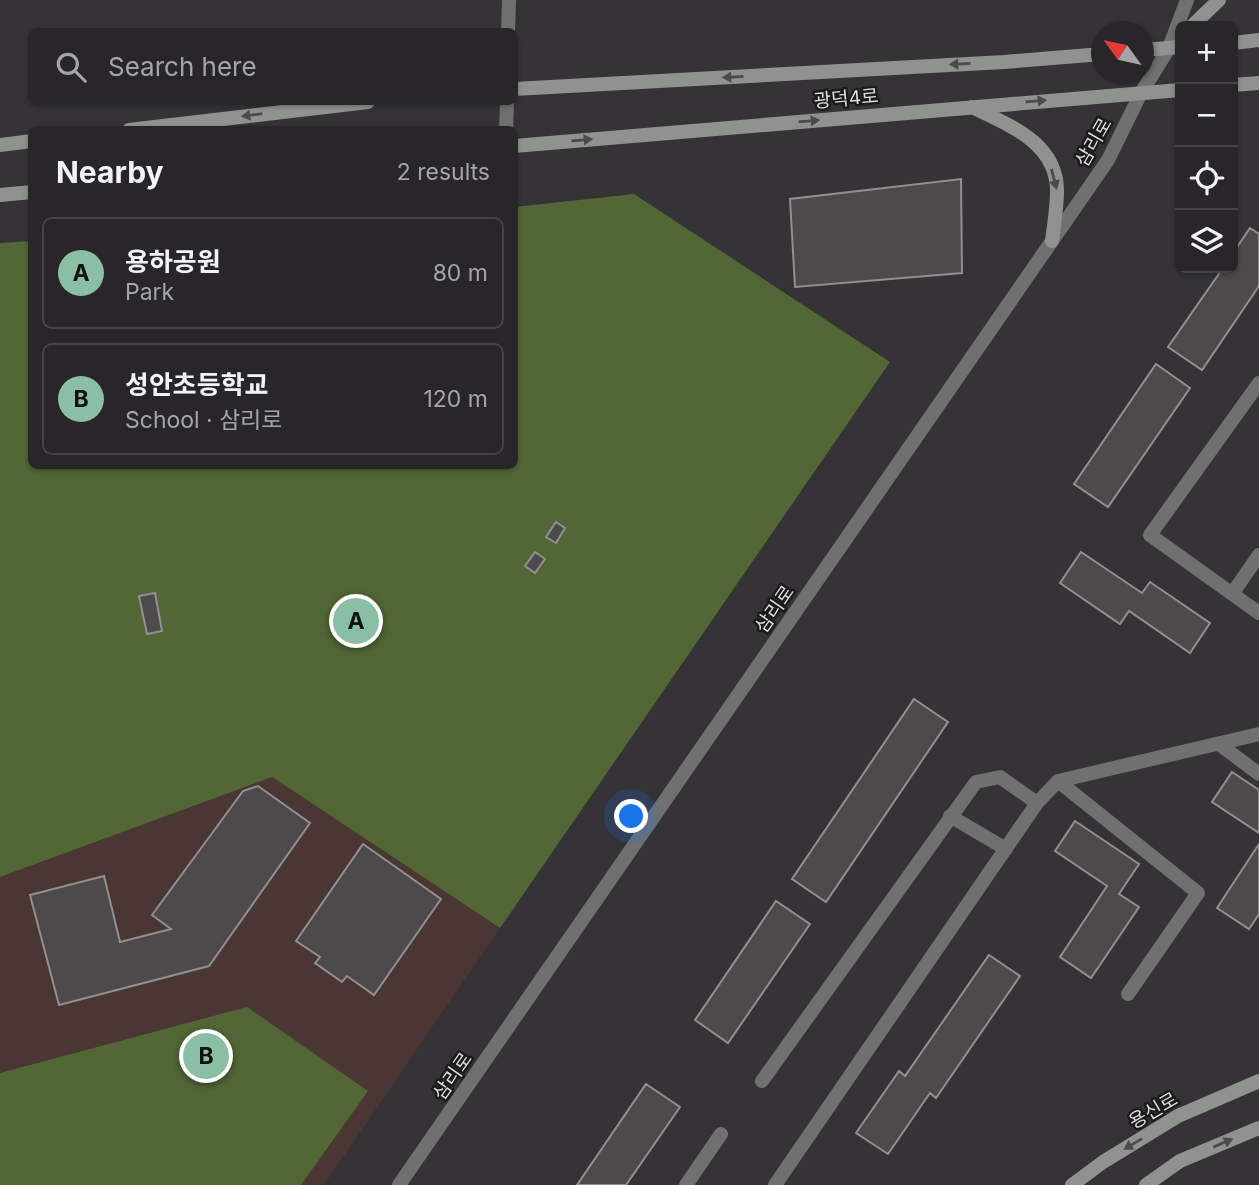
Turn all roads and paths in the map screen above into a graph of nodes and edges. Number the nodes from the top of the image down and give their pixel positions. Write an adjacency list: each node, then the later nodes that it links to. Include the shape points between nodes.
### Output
1 (509, 0): 6 (street)
2 (1187, 0): 4 (street, 삼리로)
3 (1219, 0): 5 (main road)
4 (1182, 21)
5 (1197, 21)
6 (508, 28)
7 (1259, 40): 8 (main road)
8 (1238, 42)
9 (1175, 44): 11 (main road)
10 (1175, 47): 17 (street, 삼리로)
11 (1154, 48)
12 (1091, 55): 15 (main road, 광덕4로, one-way to 15)
13 (1259, 83): 14 (main road)
14 (1238, 85)
15 (518, 89)
16 (1175, 90): 17 (main road, 광덕4로)
17 (1141, 93): 20 (main road, 광덕4로, one-way to 17); 28 (street, 삼리로, via 1108,160)
18 (342, 105): 21 (main road, one-way to 21)
19 (507, 105): 22 (street)
20 (971, 106): 25 (main road, 광덕4로, one-way to 20); 28 (main road, one-way to 28, via 1026,134 1048,157 1058,189)
21 (163, 126)
22 (506, 126)
23 (28, 142): 24 (main road)
24 (0, 145)
25 (518, 146)
26 (28, 192): 27 (main road)
27 (0, 195)
28 (1052, 241): 45 (street, 삼리로)
29 (1259, 383): 31 (street, via 1150,535)
30 (1259, 555): 31 (street)
31 (1232, 594): 32 (street)
32 (1259, 613)
33 (1259, 734): 34 (street)
34 (1219, 744): 35 (street); 36 (street)
35 (1259, 774)
36 (1058, 781): 37 (street); 40 (street, via 1198,894)
37 (1037, 803): 38 (street, via 1000,777 976,782); 39 (street)
38 (950, 816): 39 (street); 41 (street)
39 (1006, 849): 47 (street)
40 (1128, 994)
41 (762, 1081)
42 (1259, 1081): 48 (main road, 용신로, one-way to 48, via 1178,1116)
43 (1259, 1128): 49 (main road, one-way to 43, via 1180,1161)
44 (722, 1134): 46 (street)
45 (399, 1185)
46 (686, 1185)
47 (775, 1185)
48 (1072, 1185)
49 (1146, 1185)

